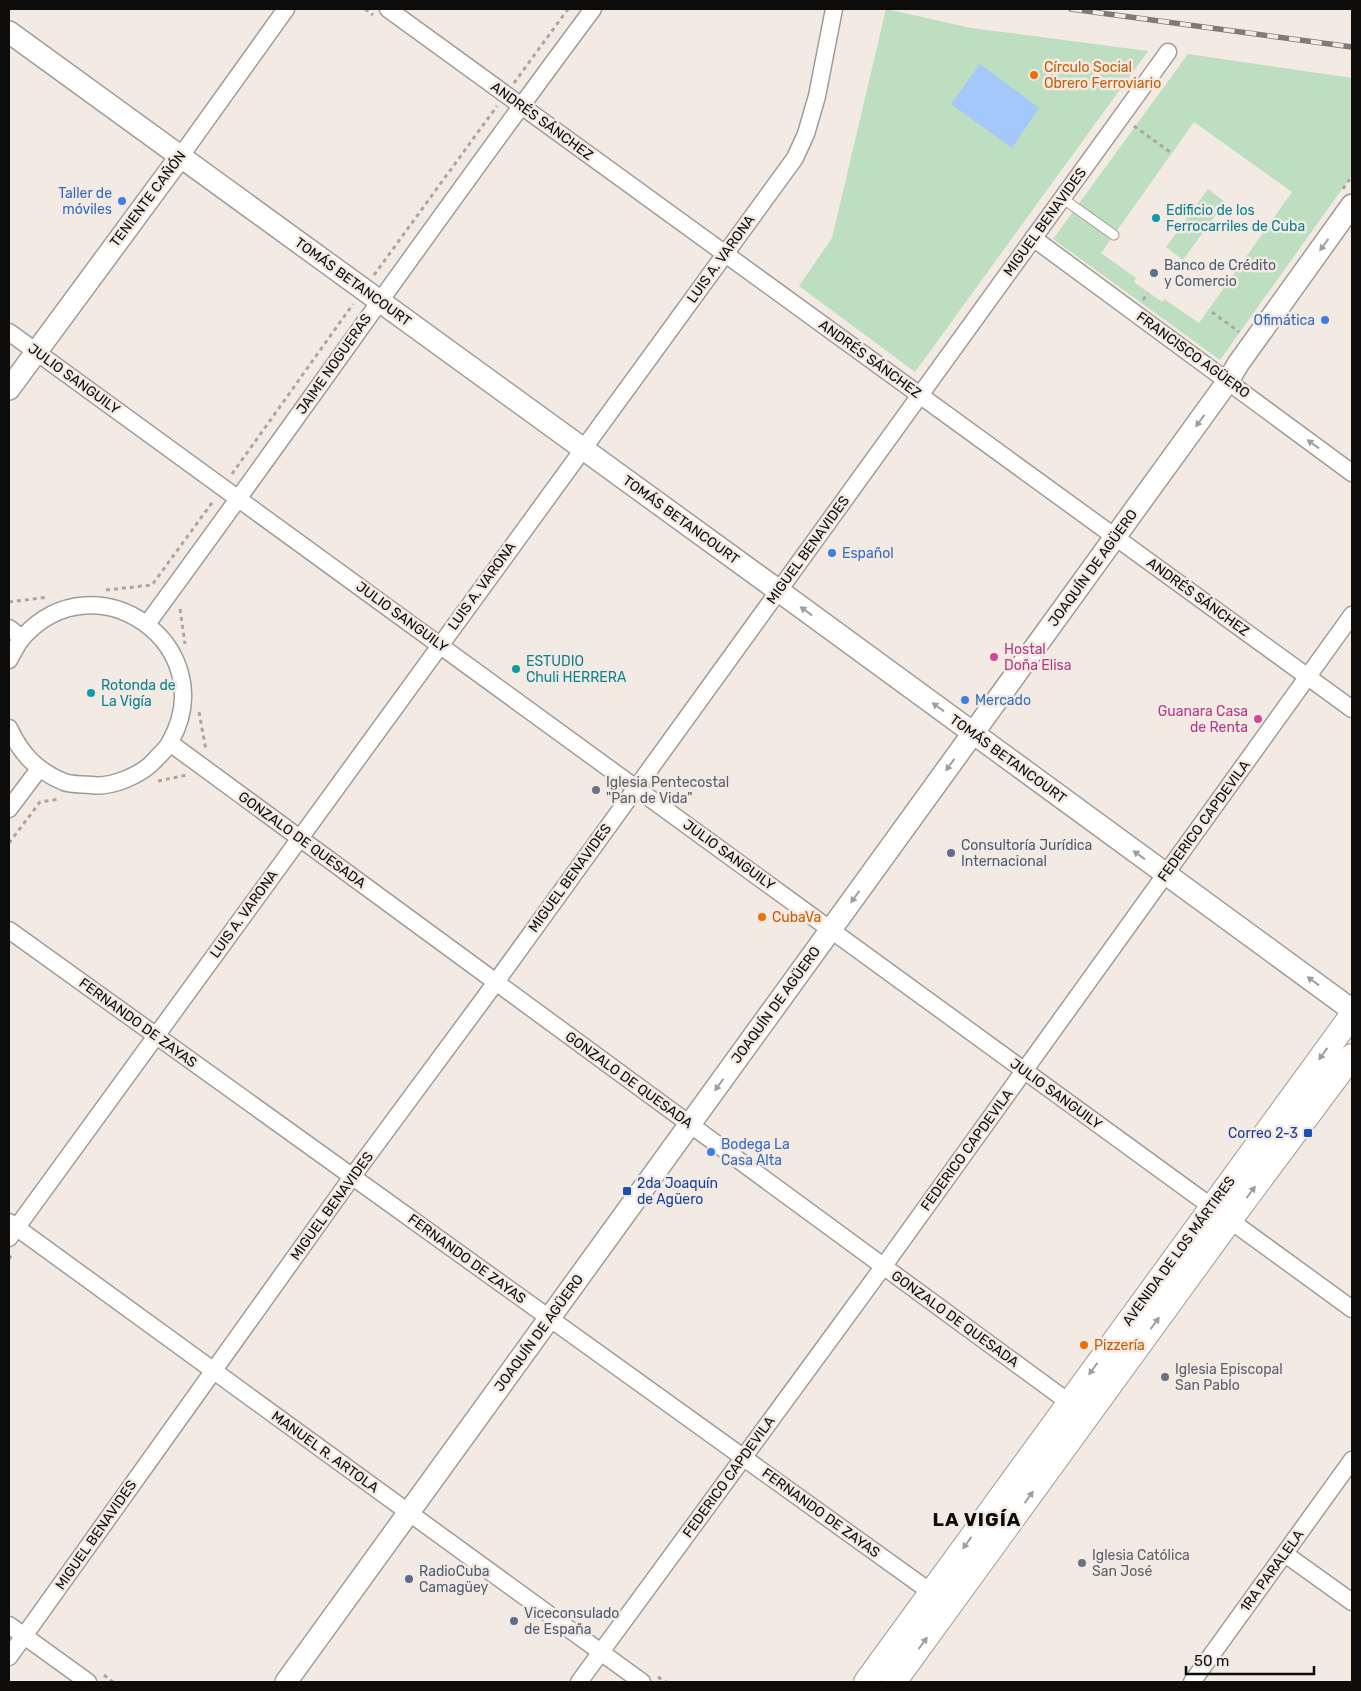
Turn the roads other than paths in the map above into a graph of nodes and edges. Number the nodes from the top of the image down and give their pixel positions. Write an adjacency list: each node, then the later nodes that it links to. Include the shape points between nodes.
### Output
1 (286, 9): 8 (street, TENIENTE CAÑÓN)
2 (388, 9): 7 (street, ANDRÉS SÁNCHEZ)
3 (592, 9): 7 (street, JAIME NOGUERAS)
4 (834, 9): 13 (street, LUIS A. VARONA, via 806,134 795,158)
5 (9, 32): 8 (street, TOMÁS BETANCOURT)
6 (1168, 52): 9 (street, MIGUEL BENAVIDES)
7 (521, 105): 13 (street, ANDRÉS SÁNCHEZ); 14 (street, JAIME NOGUERAS)
8 (180, 157): 14 (street, TOMÁS BETANCOURT); 16 (street, TENIENTE CAÑÓN)
9 (1062, 198): 11 (lane); 12 (street, MIGUEL BENAVIDES)
10 (1352, 205): 17 (street, JOAQUÍN DE AGÜERO, one-way to 17)
11 (1114, 235)
12 (1033, 238): 17 (street, FRANCISCO AGÜERO); 19 (street, MIGUEL BENAVIDES)
13 (724, 254): 19 (street, ANDRÉS SÁNCHEZ); 20 (street, LUIS A. VARONA)
14 (371, 295): 20 (street, TOMÁS BETANCOURT); 22 (street, JAIME NOGUERAS)
15 (9, 332): 16 (street, JULIO SANGUILY)
16 (36, 351): 18 (street, TENIENTE CAÑÓN); 22 (street, JULIO SANGUILY)
17 (1228, 381): 21 (street, FRANCISCO AGÜERO, one-way to 17); 23 (street, JOAQUÍN DE AGÜERO, one-way to 23)
18 (9, 388)
19 (920, 395): 23 (street, ANDRÉS SÁNCHEZ); 24 (street, MIGUEL BENAVIDES)
20 (582, 448): 24 (street, TOMÁS BETANCOURT); 28 (street, LUIS A. VARONA)
21 (1352, 473)
22 (239, 499): 26 (street, JAIME NOGUERAS); 28 (street, JULIO SANGUILY)
23 (1115, 537): 30 (street, ANDRÉS SÁNCHEZ); 33 (street, JOAQUÍN DE AGÜERO)
24 (778, 591): 33 (street, TOMÁS BETANCOURT, one-way to 24); 36 (street, MIGUEL BENAVIDES)
25 (1352, 615): 30 (street, FEDERICO CAPDEVILA)
26 (147, 624): 27 (street, via 123,610 96,605 70,608); 34 (street, via 166,642 180,675 183,692 180,719)
27 (15, 633): 29 (street)
28 (440, 645): 36 (street, JULIO SANGUILY); 38 (street, LUIS A. VARONA)
29 (9, 660)
30 (1307, 676): 31 (street, ANDRÉS SÁNCHEZ); 39 (street, FEDERICO CAPDEVILA)
31 (1352, 709)
32 (9, 728): 35 (street, via 18,747)
33 (973, 733): 39 (street, TOMÁS BETANCOURT, one-way to 33); 40 (street, JOAQUÍN DE AGÜERO, one-way to 40)
34 (170, 743): 35 (street, via 150,766 124,780 95,786 66,782); 38 (street, GONZALO DE QUESADA)
35 (39, 768): 37 (street)
36 (636, 787): 40 (street, JULIO SANGUILY); 42 (street, MIGUEL BENAVIDES)
37 (9, 809)
38 (300, 839): 42 (street, GONZALO DE QUESADA); 45 (street, LUIS A. VARONA)
39 (1166, 874): 43 (street, TOMÁS BETANCOURT, one-way to 39); 47 (street, FEDERICO CAPDEVILA)
40 (832, 929): 47 (street, JULIO SANGUILY); 48 (street, JOAQUÍN DE AGÜERO, one-way to 48)
41 (9, 930): 45 (street, FERNANDO DE ZAYAS)
42 (496, 982): 48 (street, GONZALO DE QUESADA); 49 (street, MIGUEL BENAVIDES)
43 (1352, 1010)
44 (1352, 1015): 50 (main road, AVENIDA DE LOS MÁRTIRES, one-way to 50)
45 (155, 1035): 49 (street, FERNANDO DE ZAYAS); 51 (street, LUIS A. VARONA)
46 (1352, 1056): 50 (main road, AVENIDA DE LOS MÁRTIRES, one-way to 46)
47 (1024, 1071): 50 (street, JULIO SANGUILY); 52 (street, FEDERICO CAPDEVILA)
48 (690, 1125): 52 (street, GONZALO DE QUESADA); 54 (street, JOAQUÍN DE AGÜERO)
49 (352, 1176): 54 (street, FERNANDO DE ZAYAS); 55 (street, MIGUEL BENAVIDES)
50 (1221, 1214): 53 (street, JULIO SANGUILY); 56 (main road, AVENIDA DE LOS MÁRTIRES, one-way to 56); 57 (main road, AVENIDA DE LOS MÁRTIRES, one-way to 50)
51 (11, 1229): 55 (street, MANUEL R. ARTOLA)
52 (883, 1267): 56 (street, GONZALO DE QUESADA); 58 (street, FEDERICO CAPDEVILA)
53 (1352, 1309)
54 (550, 1318): 58 (street, FERNANDO DE ZAYAS); 60 (street, JOAQUÍN DE AGÜERO)
55 (212, 1370): 60 (street, MANUEL R. ARTOLA); 65 (street, MIGUEL BENAVIDES)
56 (1068, 1402): 57 (street, GONZALO DE QUESADA); 62 (main road, AVENIDA DE LOS MÁRTIRES, one-way to 62)
57 (1087, 1416): 62 (main road, AVENIDA DE LOS MÁRTIRES, one-way to 57)
58 (744, 1458): 62 (street, FERNANDO DE ZAYAS); 66 (street, FEDERICO CAPDEVILA)
59 (1352, 1460): 61 (street, 1RA PARALELA)
60 (409, 1513): 66 (street, MANUEL R. ARTOLA); 69 (street, JOAQUÍN DE AGÜERO)
61 (1285, 1554): 63 (street); 74 (street, 1RA PARALELA)
62 (941, 1599): 72 (main road, AVENIDA DE LOS MÁRTIRES); 73 (main road, AVENIDA DE LOS MÁRTIRES, one-way to 62)
63 (1352, 1602)
64 (9, 1625): 65 (street)
65 (24, 1636): 67 (street, MIGUEL BENAVIDES); 68 (street)
66 (600, 1652): 70 (street, FEDERICO CAPDEVILA); 71 (street, MANUEL R. ARTOLA)
67 (9, 1657)
68 (88, 1682)
69 (286, 1682)
70 (579, 1682)
71 (642, 1682)
72 (866, 1682)
73 (894, 1682)
74 (1192, 1682)

